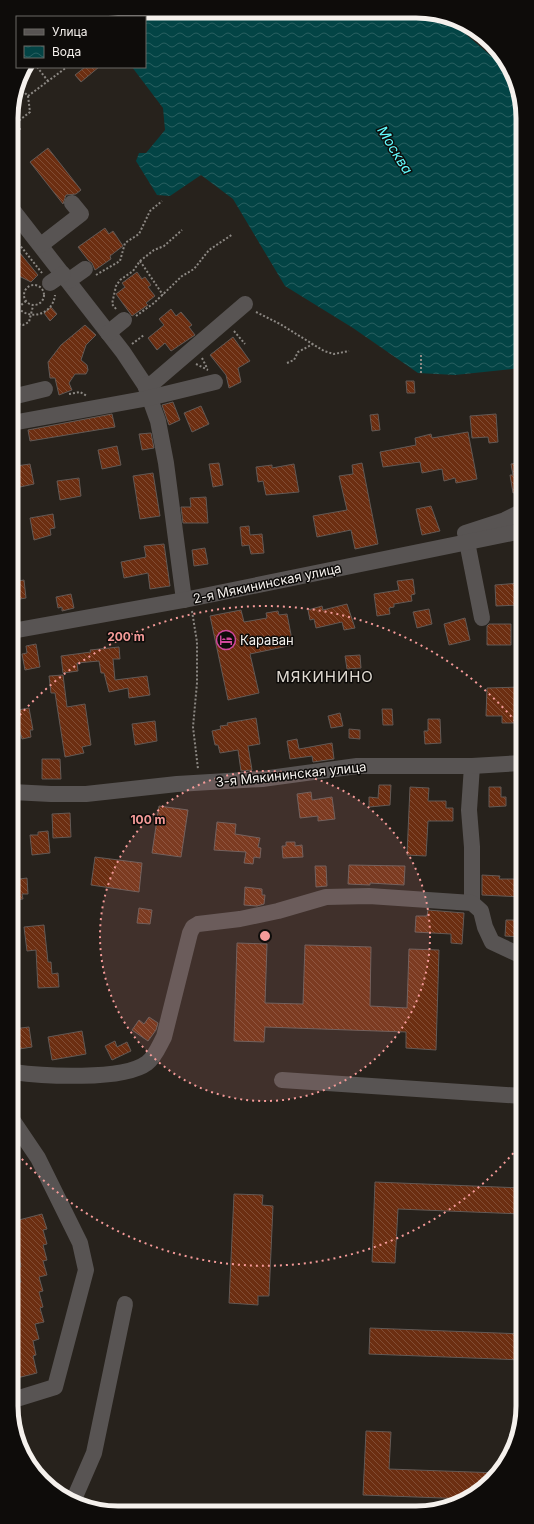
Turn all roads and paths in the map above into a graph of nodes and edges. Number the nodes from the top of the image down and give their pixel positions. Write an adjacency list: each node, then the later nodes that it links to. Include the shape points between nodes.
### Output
1 (474, 37): 2 (path)
2 (488, 49)
3 (38, 68): 5 (path)
4 (65, 68): 5 (path)
5 (48, 81): 7 (path)
6 (22, 90): 7 (path)
7 (28, 96): 8 (path, via 30,112)
8 (18, 121)
9 (162, 201): 16 (path, via 150,211 139,234 126,243 120,261 97,275)
10 (72, 203): 14 (street, via 81,214)
11 (18, 217): 14 (street)
12 (182, 230): 15 (path, via 164,246)
13 (233, 234): 18 (path, via 209,250 194,269 182,276)
14 (41, 245): 17 (street)
15 (140, 261): 18 (path); 23 (path, via 116,286 112,304)
16 (85, 269): 17 (street)
17 (60, 279): 26 (street)
18 (163, 295): 23 (path, via 133,318)
19 (26, 301): 20 (path); 20 (path, via 26,288 31,285 39,286 44,291 44,297 40,304); 22 (path)
20 (33, 305): 24 (path, via 29,322)
21 (249, 307): 28 (path); 37 (street, via 153,383)
22 (18, 308)
23 (124, 320): 26 (street)
24 (18, 324)
25 (231, 327): 27 (path)
26 (108, 333): 37 (street)
27 (245, 344)
28 (313, 344): 29 (path, via 334,354); 33 (path, via 298,352 294,360)
29 (349, 351)
30 (199, 354): 32 (path, via 208,370)
31 (421, 355): 34 (path)
32 (190, 361)
33 (287, 363)
34 (421, 374)
35 (215, 382): 37 (street)
36 (45, 389): 38 (street)
37 (147, 392): 39 (street); 44 (street, via 158,421 166,463)
38 (18, 396)
39 (18, 421)
40 (516, 515): 43 (street, via 457,536)
41 (516, 532): 42 (street, 2-я Мякининская улица)
42 (467, 542): 43 (street, 2-я Мякининская улица); 45 (street)
43 (428, 550): 44 (street, 2-я Мякининская улица)
44 (184, 600): 47 (street, 2-я Мякининская улица)
45 (482, 618)
46 (195, 627): 50 (path, via 197,683 193,727)
47 (18, 630)
48 (516, 763): 49 (street, 3-я Мякининская улица)
49 (472, 766): 50 (street, 3-я Мякининская улица, via 357,766 262,779); 52 (street, via 469,810)
50 (199, 782): 51 (street, 3-я Мякининская улица, via 86,794)
51 (18, 792)
52 (472, 903): 53 (street, via 481,911 492,942); 54 (street, via 369,896 326,897 240,919 205,922 193,927 164,1037 147,1063 126,1071 95,1075)
53 (516, 953)
54 (18, 1072)
55 (282, 1080): 56 (street)
56 (516, 1096)
57 (18, 1128): 59 (street, via 38,1158 80,1243 86,1270 55,1387)
58 (125, 1304): 60 (street, via 94,1453)
59 (18, 1398)
60 (75, 1496)

